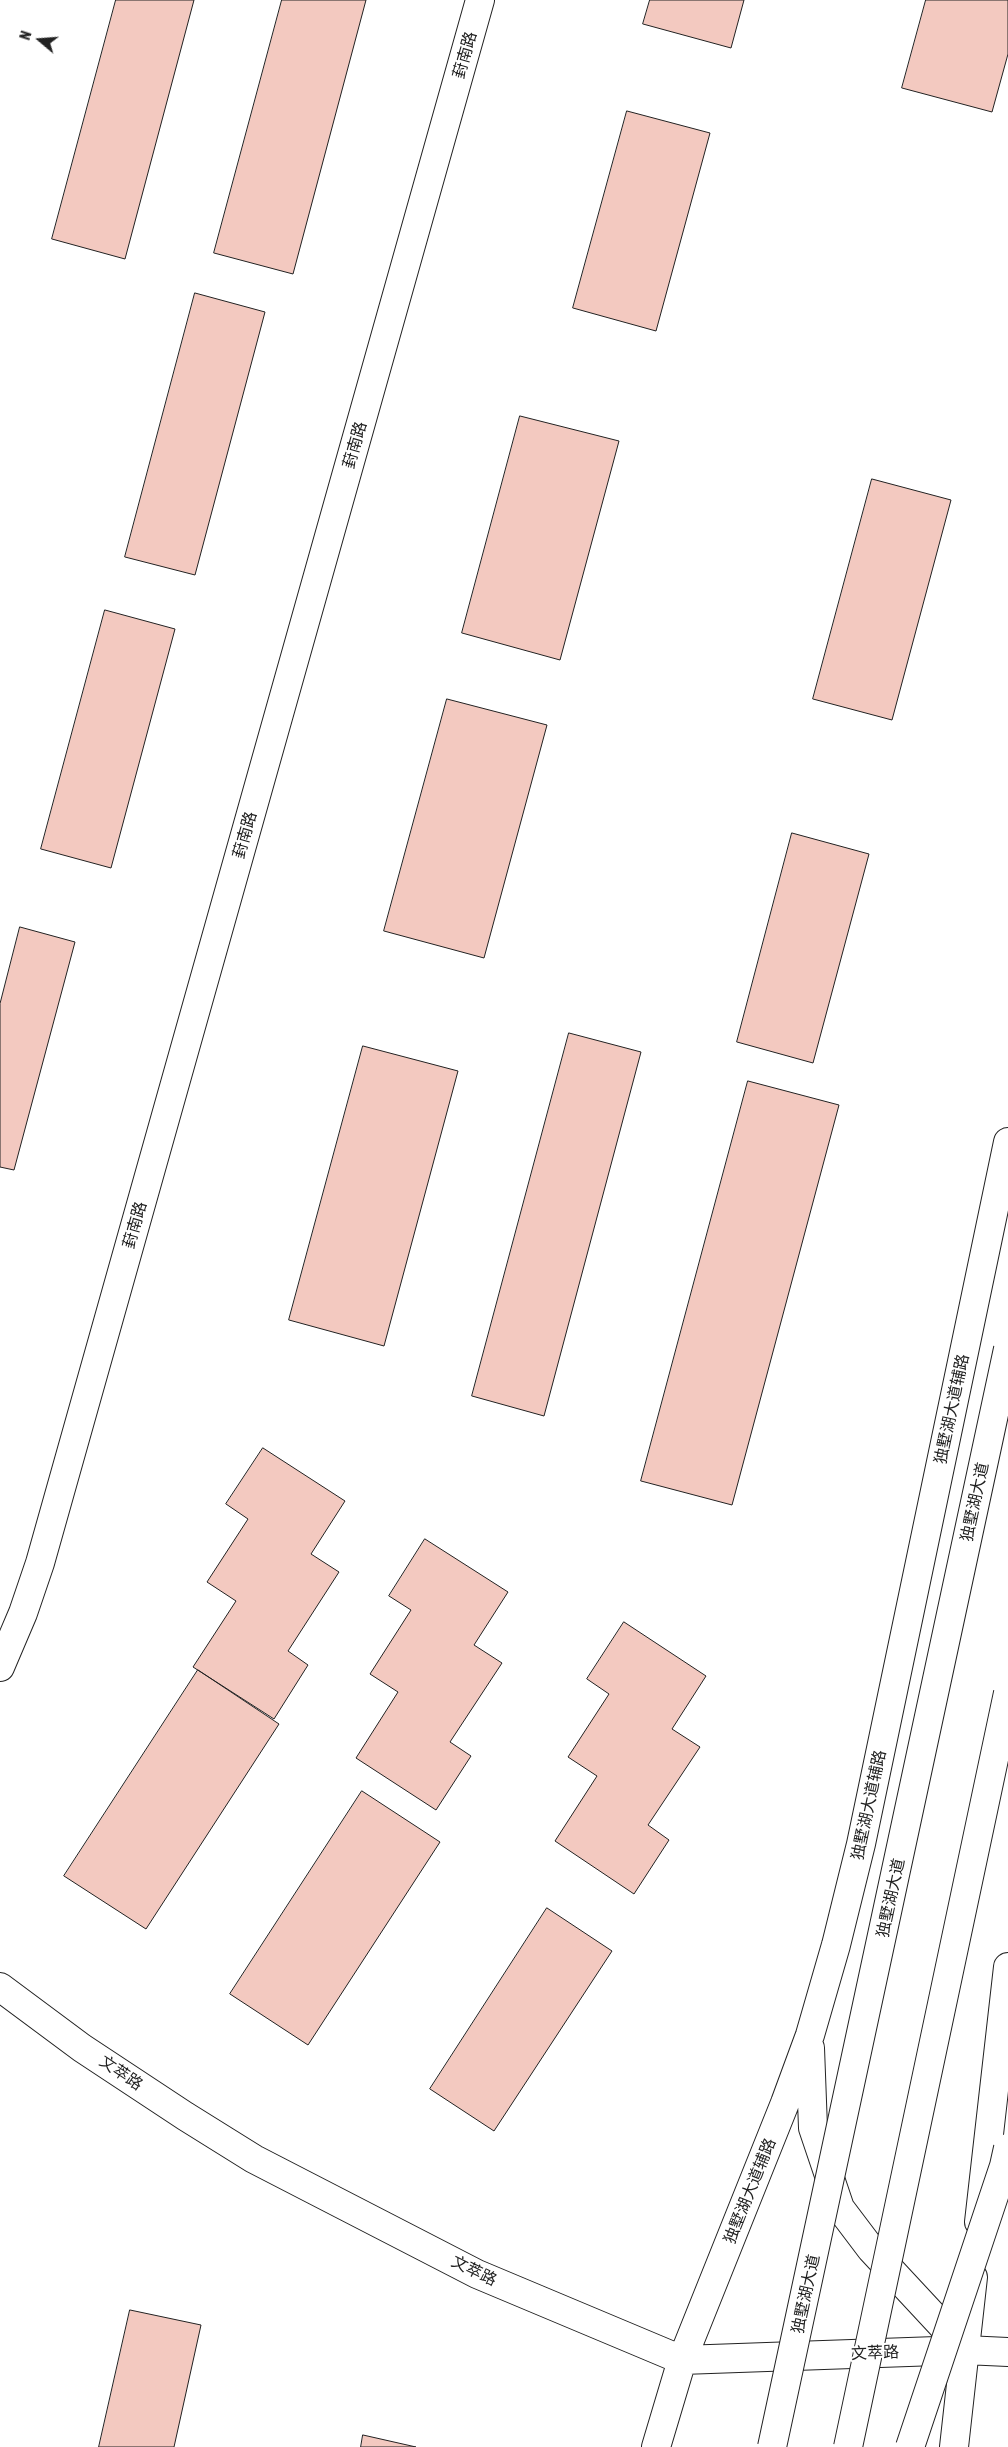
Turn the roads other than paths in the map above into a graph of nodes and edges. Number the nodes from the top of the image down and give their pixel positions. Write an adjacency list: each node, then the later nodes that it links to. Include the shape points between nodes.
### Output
1 (480, 0): 4 (main road, 葑南路, via 40,1564)
2 (1008, 1142): 8 (main road, 独墅湖大道辅路, via 861,1844)
3 (1008, 1349): 10 (main road, 独墅湖大道, bridge)
4 (0, 1667)
5 (1008, 1693): 17 (main road, bridge)
6 (1008, 1967): 11 (main road)
7 (0, 1987): 13 (main road, 文萃路, via 82,2048 254,2158 477,2274)
8 (810, 2034): 11 (main road, via 813,2128 840,2208 871,2250); 13 (main road, 独墅湖大道辅路, via 786,2103)
9 (1008, 2148): 18 (main road, bridge)
10 (825, 2206): 15 (main road, bridge); 16 (main road, 独墅湖大道, bridge)
11 (965, 2350): 12 (main road, 文萃路); 13 (main road, 文萃路); 19 (main road)
12 (1008, 2352)
13 (682, 2360): 14 (main road, 独墅湖大道辅路)
14 (656, 2447)
15 (753, 2447)
16 (772, 2447)
17 (848, 2447)
18 (910, 2447)
19 (954, 2447)

